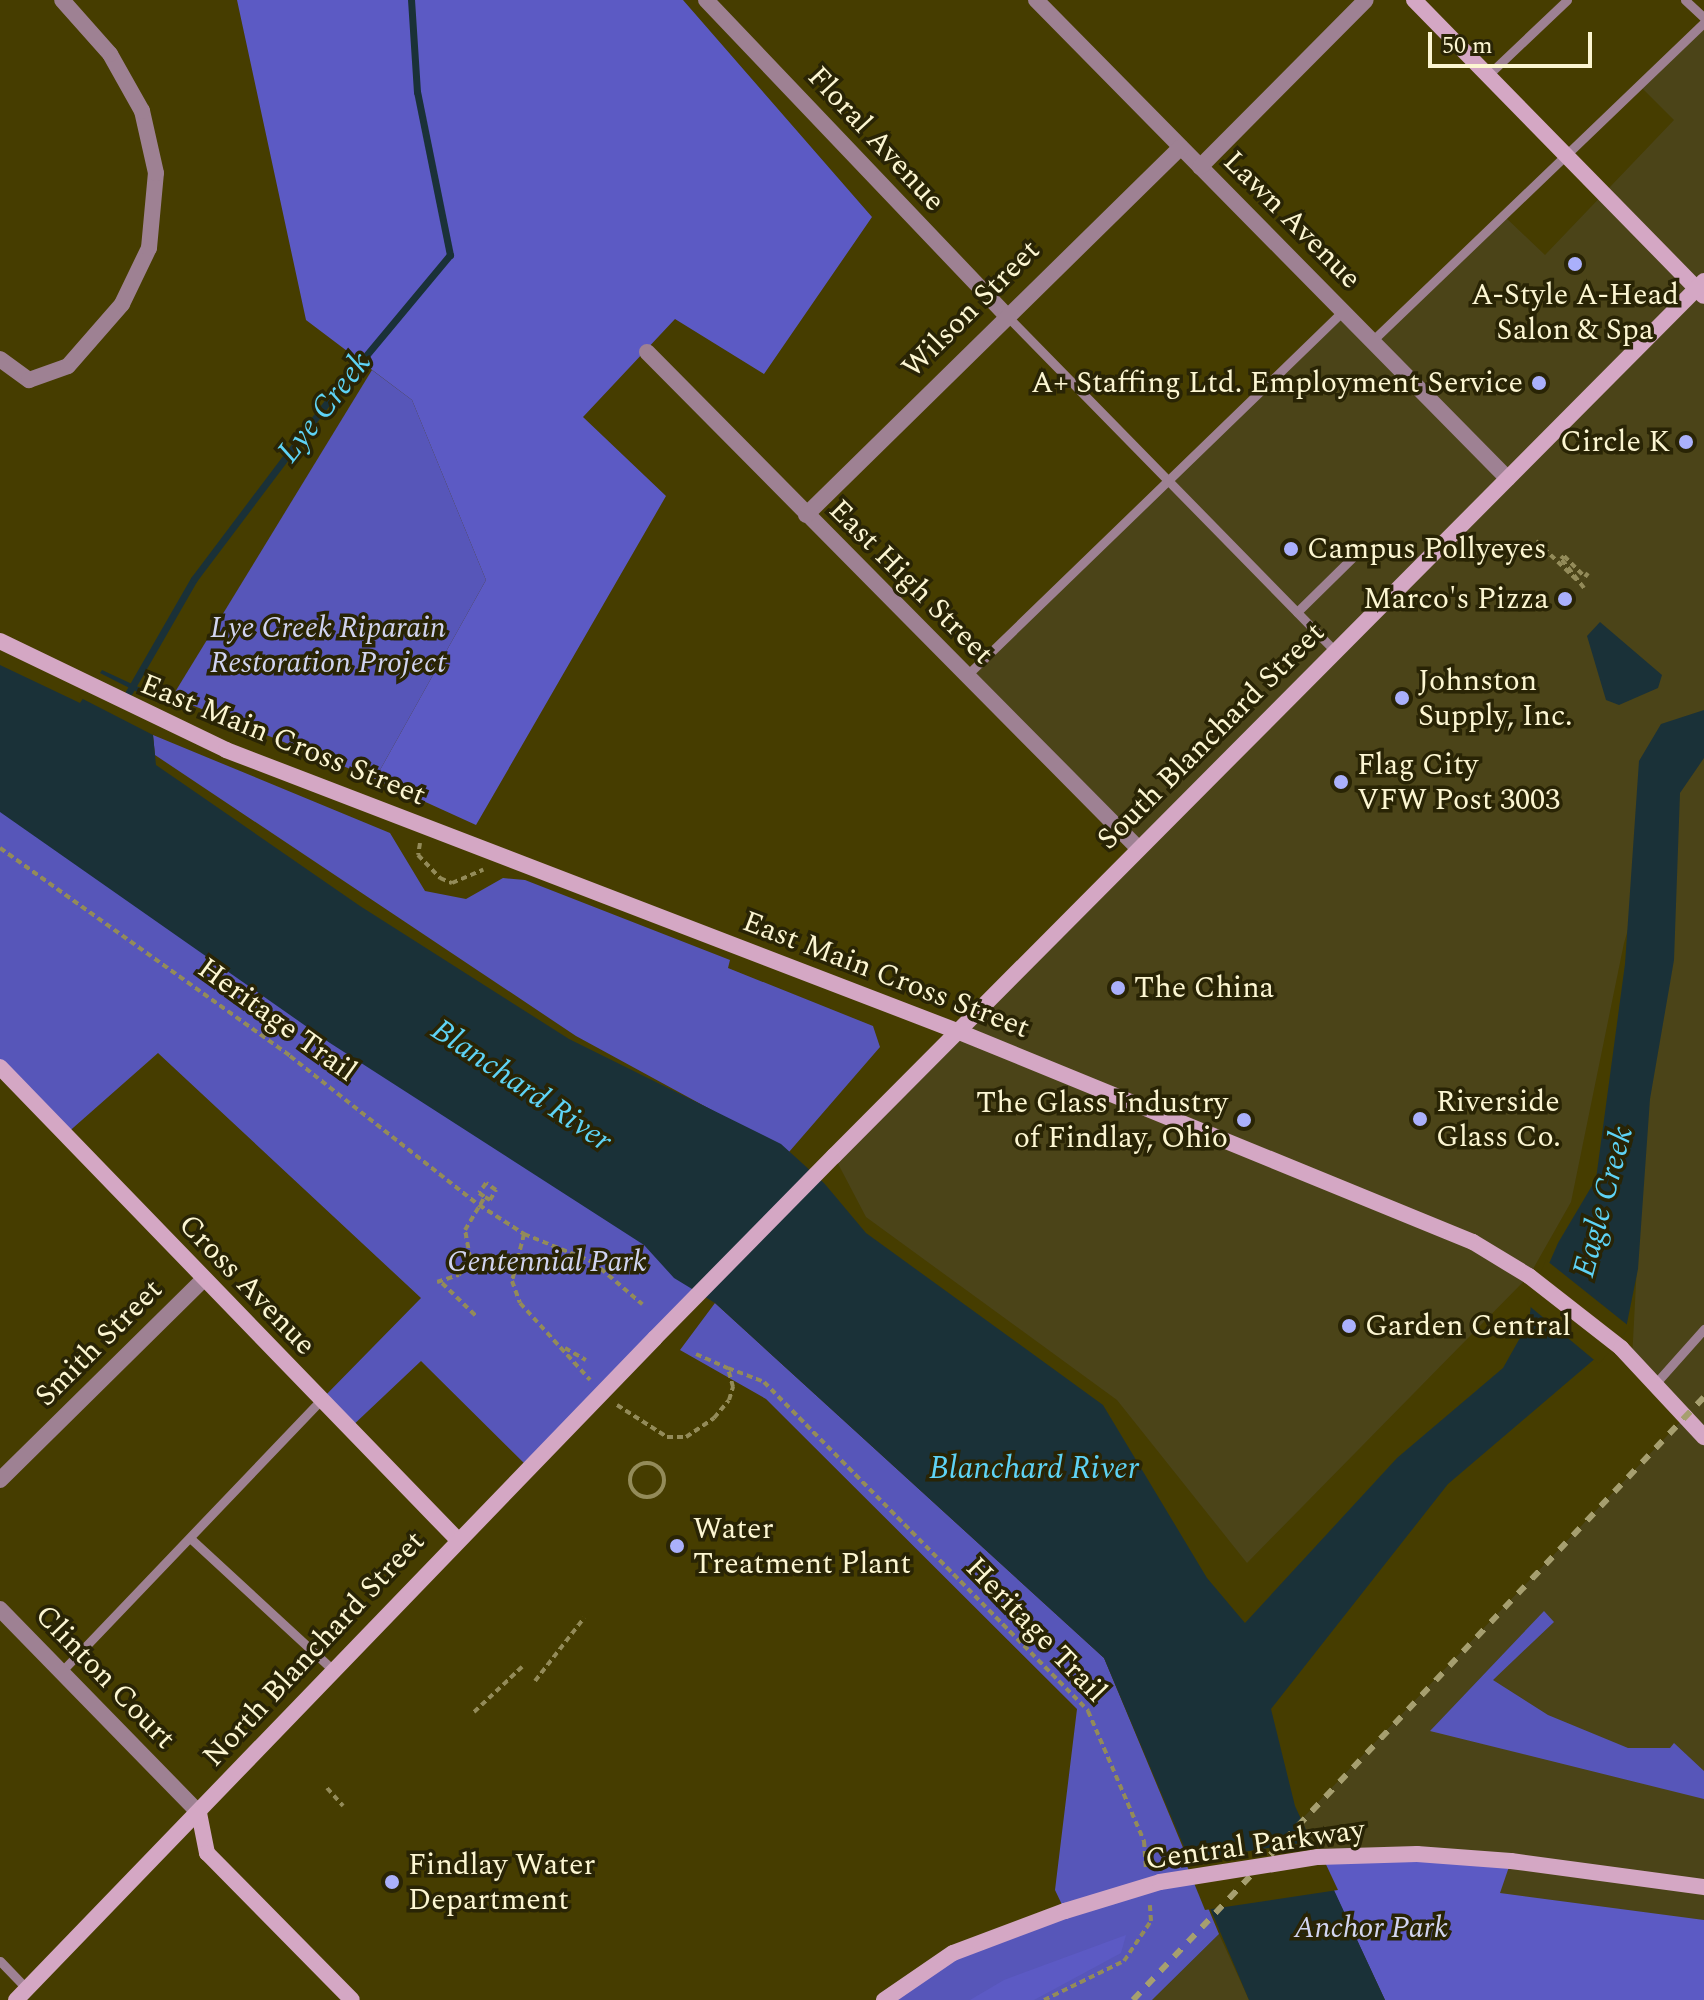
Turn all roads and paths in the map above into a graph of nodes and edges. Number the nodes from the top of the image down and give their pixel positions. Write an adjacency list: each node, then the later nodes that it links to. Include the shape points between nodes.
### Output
1 (62, 0): 18 (street, via 110,54 142,111 152,141 156,206 149,248 122,304 68,366 29,380)
2 (706, 0): 15 (street, Floral Avenue)
3 (1036, 0): 10 (street, Lawn Avenue)
4 (1366, 0): 12 (street)
5 (1414, 0): 9 (main road)
6 (1567, 0): 9 (lane)
7 (1685, 0): 8 (lane)
8 (1704, 20): 11 (lane, via 1581,145)
9 (1488, 75): 11 (main road)
10 (1181, 147): 12 (street, Lawn Avenue); 15 (street, Wilson Street)
11 (1564, 154): 13 (main road); 16 (lane)
12 (1200, 167): 14 (street, Lawn Avenue)
13 (1701, 289): 20 (main road, South Blanchard Street)
14 (1343, 311): 16 (street, Lawn Avenue); 19 (lane)
15 (1006, 315): 19 (lane); 21 (street, Wilson Street)
16 (1372, 341): 20 (street, Lawn Avenue)
17 (647, 352): 21 (street, East High Street)
18 (0, 359)
19 (1168, 479): 27 (lane); 30 (lane)
20 (1508, 479): 29 (main road, South Blanchard Street)
21 (806, 515): 30 (street, East High Street)
22 (1536, 541): 25 (path)
23 (1352, 558): 27 (lane)
24 (1588, 573): 25 (path, via 1585,577 1564,556 1561,559)
25 (1579, 582): 26 (path)
26 (1584, 588)
27 (1297, 612): 29 (lane)
28 (0, 641): 31 (main road, East Main Cross Street, via 159,722)
29 (1335, 651): 33 (main road, South Blanchard Street)
30 (966, 677): 33 (street, East High Street)
31 (423, 828): 34 (main road, East Main Cross Street); 34 (path, via 418,855 452,883)
32 (0, 848): 38 (path, Heritage Trail, via 290,1056)
33 (1138, 848): 35 (main road, South Blanchard Street)
34 (503, 858): 35 (main road, East Main Cross Street)
35 (957, 1031): 44 (main road, South Blanchard Street, bridge); 49 (main road, East Main Cross Street, via 1473,1242 1529,1276 1621,1348)
36 (0, 1067): 40 (main road, Cross Avenue)
37 (485, 1197): 38 (path)
38 (479, 1205): 39 (path, Heritage Trail); 42 (path, via 465,1230 470,1258 459,1275 440,1282)
39 (524, 1234): 41 (path, Heritage Trail, via 593,1262); 45 (path, via 512,1281 520,1303)
40 (203, 1280): 51 (main road, Cross Avenue); 53 (street, Smith Street)
41 (642, 1304)
42 (476, 1316)
43 (1704, 1329): 49 (lane)
44 (655, 1338): 50 (main road, North Blanchard Street)
45 (563, 1348): 47 (path, via 573,1348); 50 (path)
46 (696, 1354): 48 (path, Heritage Trail)
47 (586, 1360)
48 (728, 1368): 50 (path, via 733,1387 729,1400 686,1437 667,1437 641,1424); 67 (path, Heritage Trail, via 764,1382 1088,1711 1144,1841)
49 (1655, 1384): 52 (main road, East Main Cross Street)
50 (602, 1392): 56 (main road, North Blanchard Street)
51 (321, 1400): 55 (lane); 56 (main road, Cross Avenue)
52 (1704, 1437)
53 (0, 1480)
54 (636, 1493): 54 (path, via 645,1497 660,1492 664,1482 657,1466 635,1469 631,1478)
55 (190, 1538): 60 (lane); 61 (lane)
56 (457, 1539): 60 (main road, North Blanchard Street)
57 (0, 1609): 61 (street, Clinton Court)
58 (584, 1618): 62 (path)
59 (522, 1667): 63 (path)
60 (332, 1669): 66 (main road, North Blanchard Street)
61 (61, 1672): 66 (street, Clinton Court)
62 (535, 1681)
63 (474, 1712)
64 (327, 1788): 65 (path)
65 (343, 1806)
66 (199, 1813): 71 (main road, North Blanchard Street); 72 (main road, via 207,1853)
67 (1148, 1881)
68 (1704, 1887): 73 (main road, Central Parkway, bridge, via 1511,1861 1417,1854 1318,1857 1160,1882 1023,1922 953,1953)
69 (1149, 1894): 74 (path, via 1151,1921 1124,1961)
70 (0, 1961): 71 (lane)
71 (21, 1994)
72 (352, 2000)
73 (884, 2000)
74 (1044, 2000)

